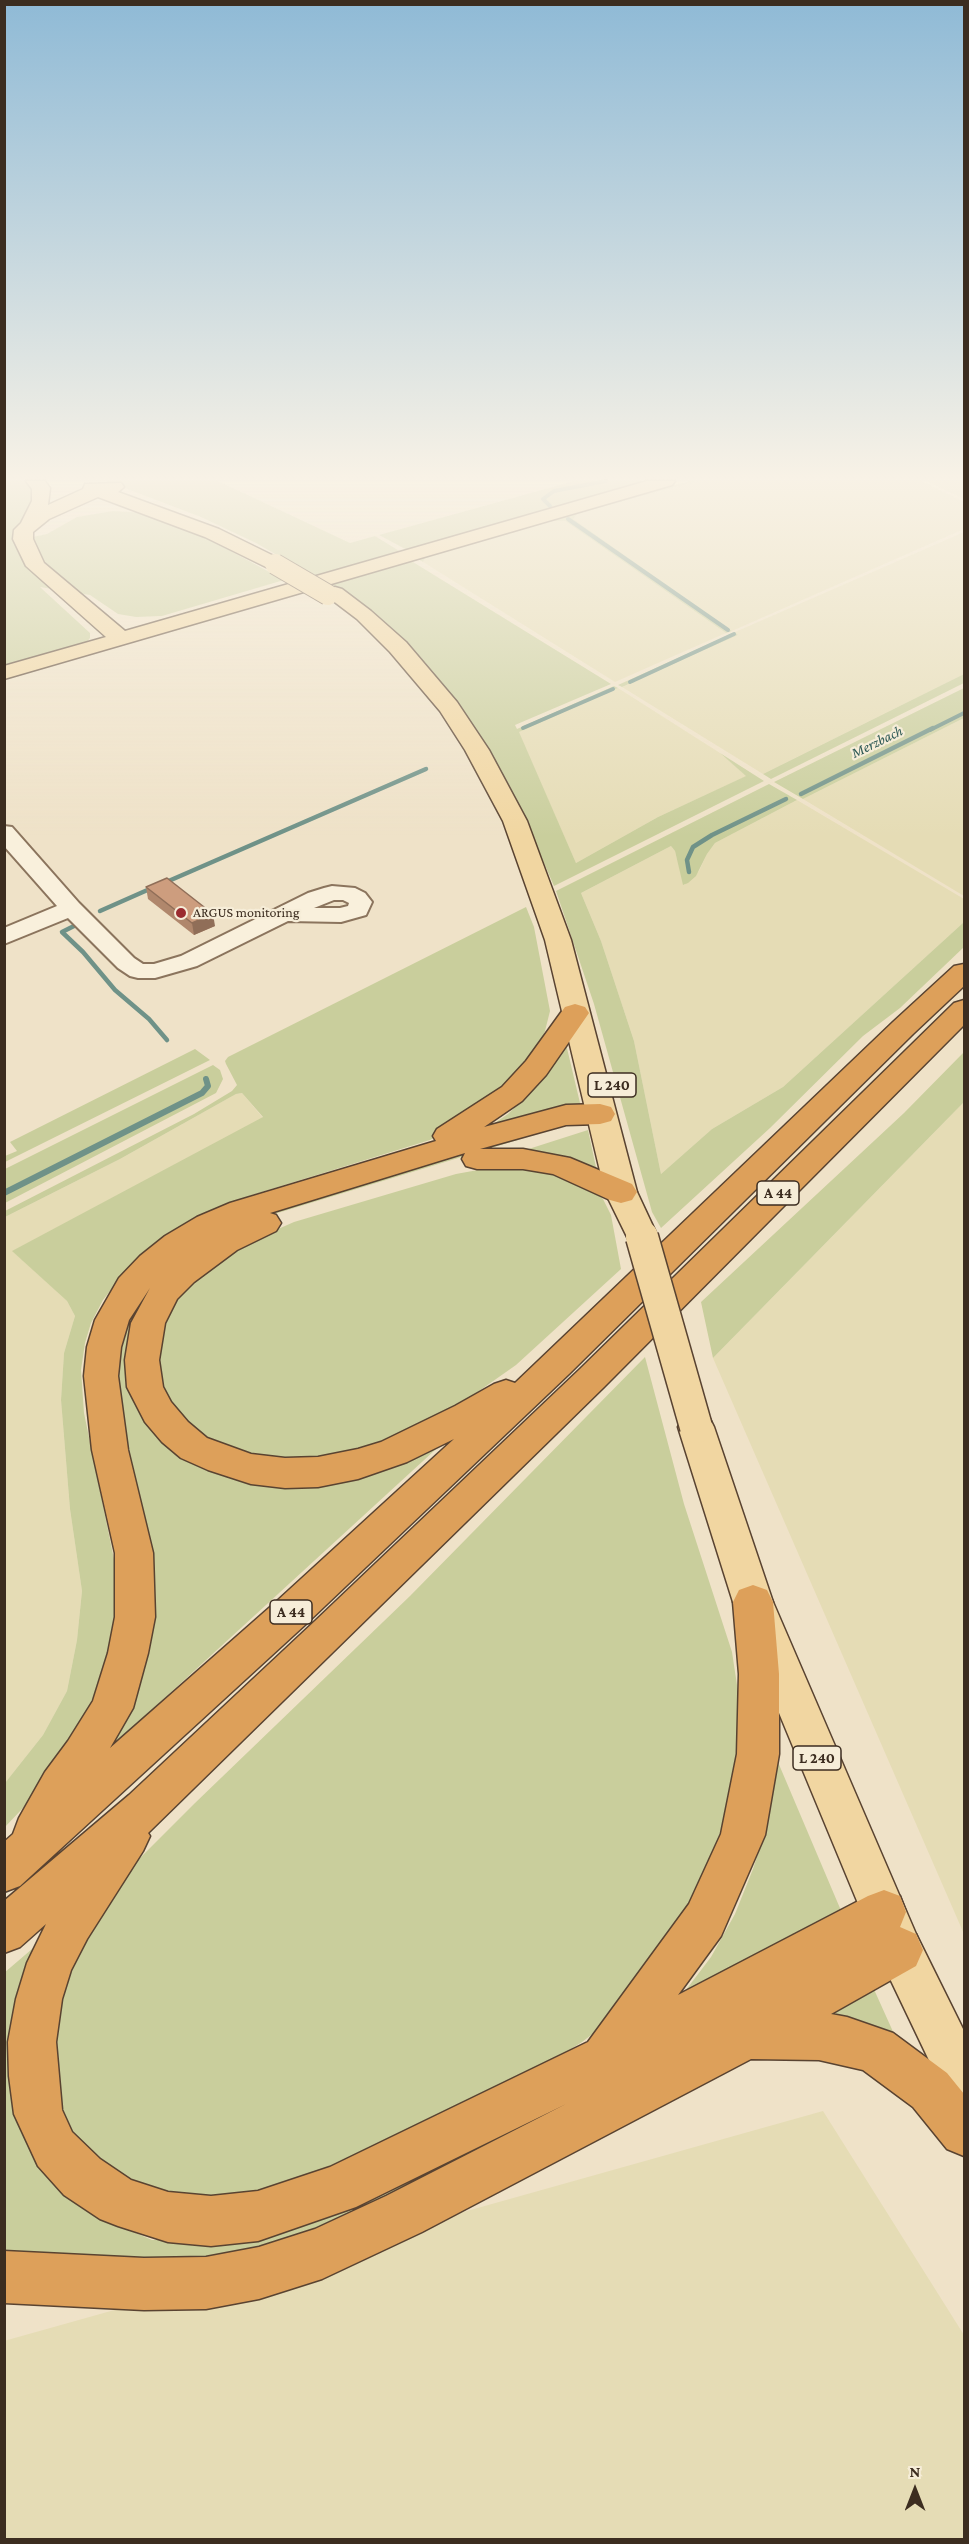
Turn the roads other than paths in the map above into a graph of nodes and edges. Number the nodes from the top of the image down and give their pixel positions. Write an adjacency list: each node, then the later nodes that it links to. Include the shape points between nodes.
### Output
1 (76, 600): 4 (main road)
2 (257, 600): 5 (main road)
3 (339, 600): 12 (main road, L 240, bridge, via 392,650 442,709 515,821)
4 (95, 616): 5 (main road, via 127,620); 6 (main road)
5 (201, 616): 6 (main road)
6 (121, 639): 7 (main road)
7 (4, 673)
8 (4, 832): 9 (street)
9 (71, 908): 10 (street, via 138,971 155,971 189,961); 11 (street)
10 (287, 915)
11 (4, 937)
12 (558, 940): 15 (main road, L 240); 20 (main road, L 240, via 585,991 612,1084 640,1189)
13 (964, 972): 21 (highway, A 44)
14 (964, 1009): 23 (highway, A 44, via 592,1378)
15 (574, 1013): 16 (main road, L 240); 17 (highway, via 536,1068 512,1094)
16 (600, 1114): 17 (highway, via 566,1115 533,1122); 18 (highway, via 565,1133); 19 (main road, L 240)
17 (414, 1158): 24 (highway, via 300,1191 208,1225 152,1263 117,1307 104,1347 101,1376 110,1450 134,1553 135,1617 129,1653 112,1708)
18 (477, 1159): 19 (highway, via 523,1159 559,1165); 21 (highway, via 279,1218 242,1233 203,1257 164,1292 148,1323 142,1360 145,1387 158,1412 194,1449 251,1469 318,1472 394,1452 468,1416)
19 (621, 1192): 20 (main road, L 240)
20 (642, 1237): 22 (main road, L 240, bridge, via 696,1427)
21 (557, 1365): 24 (highway, A 44, via 292,1612)
22 (753, 1602): 26 (main road, L 240); 28 (highway, via 759,1674 758,1754 743,1835 705,1920)
23 (144, 1809): 25 (highway, A 44); 28 (highway, via 50,1963 32,2042 38,2114 55,2149 82,2177 118,2201 168,2217 211,2221 258,2216 338,2189)
24 (13, 1863)
25 (4, 1931)
26 (892, 1931): 27 (highway); 28 (highway); 29 (main road, L 240)
27 (744, 2037): 30 (highway, via 819,2036 876,2050 930,2090); 31 (highway, via 322,2253 259,2273 206,2283)
28 (603, 2060)
29 (964, 2081)
30 (964, 2132)
31 (4, 2277)

